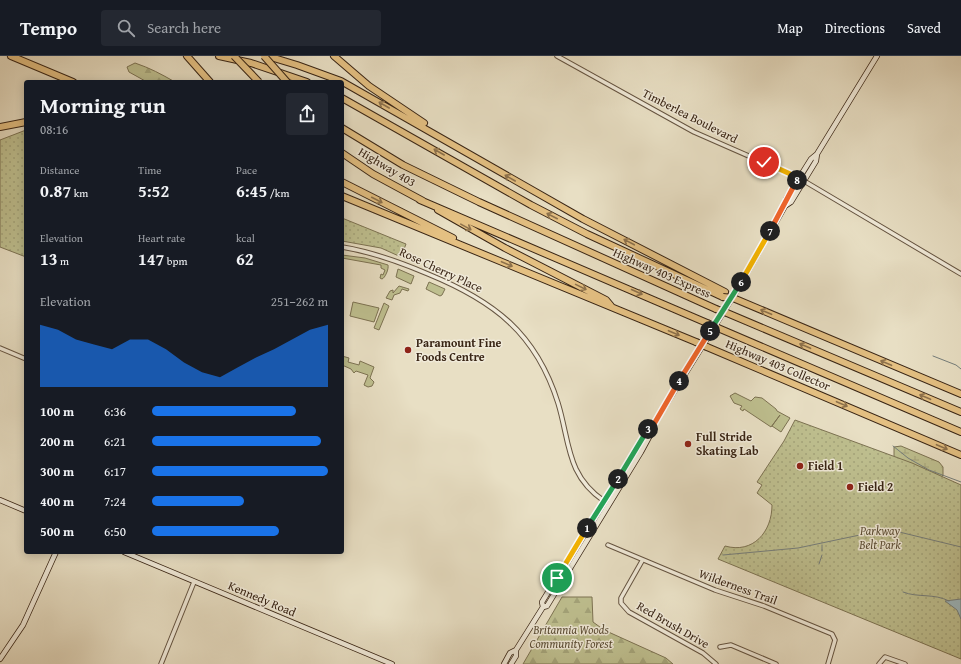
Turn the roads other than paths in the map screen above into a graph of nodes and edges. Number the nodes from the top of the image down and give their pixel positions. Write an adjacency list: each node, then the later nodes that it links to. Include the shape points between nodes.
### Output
1 (11, 56): 10 (highway)
2 (187, 56): 11 (highway)
3 (219, 56): 14 (highway, via 251,63)
4 (234, 56): 12 (highway, bridge)
5 (264, 56): 13 (highway, bridge)
6 (267, 56): 15 (highway, one-way to 6)
7 (334, 56): 21 (highway, via 369,86)
8 (557, 56): 25 (street, Timberlea Boulevard, via 694,132)
9 (877, 56): 23 (street)
10 (68, 80)
11 (208, 80)
12 (257, 80)
13 (285, 80)
14 (301, 80)
15 (338, 80)
16 (344, 83): 21 (highway, one-way to 16)
17 (344, 99): 34 (highway, one-way to 17, via 587,234 530,205)
18 (24, 122): 19 (highway)
19 (0, 127)
20 (344, 129): 24 (highway, Highway 403)
21 (455, 145): 34 (highway, one-way to 21, via 583,219)
22 (344, 154): 29 (highway, Highway 403)
23 (817, 154): 25 (street); 26 (street, via 816,161)
24 (403, 165): 39 (highway, Highway 403 Express, one-way to 24, bridge, via 716,309)
25 (799, 178): 26 (street, Timberlea Boulevard); 30 (street)
26 (804, 181): 30 (street, via 791,202); 33 (street, Timberlea Boulevard)
27 (344, 183): 32 (highway, one-way to 32)
28 (344, 197): 32 (highway)
29 (420, 200): 35 (highway, one-way to 35, via 606,300); 41 (highway, one-way to 41, bridge)
30 (784, 206): 40 (street, via 739,286)
31 (344, 247): 44 (street, Rose Cherry Place, via 385,256 456,285 480,298 506,318 530,346 547,374 558,405 568,453 577,473 588,488)
32 (475, 250): 35 (highway, Highway 403 Collector, one-way to 35)
33 (961, 274)
34 (724, 295): 38 (highway, one-way to 34, bridge)
35 (612, 308): 42 (highway, Highway 403 Collector, one-way to 42, bridge)
36 (0, 348): 37 (street)
37 (24, 358)
38 (961, 394)
39 (961, 412)
40 (654, 424): 44 (street, via 650,426); 51 (street, via 641,452 610,504 547,606)
41 (961, 432)
42 (961, 455)
43 (0, 500): 45 (street)
44 (604, 501): 51 (street, via 542,602)
45 (24, 510)
46 (608, 545): 49 (street, Wilderness Trail)
47 (55, 554): 54 (street, via 23,625)
48 (129, 554): 50 (street, Kennedy Road)
49 (642, 561): 59 (street, Red Brush Drive, via 621,598 621,603 629,612 703,653); 61 (street, Wilderness Trail, via 832,634 835,640)
50 (194, 582): 55 (street); 56 (street, Kennedy Road)
51 (543, 607): 53 (street)
52 (720, 647): 60 (street, via 731,645)
53 (516, 650): 57 (street, via 510,653); 58 (street, via 516,656)
54 (0, 659)
55 (161, 664)
56 (392, 664)
57 (504, 664)
58 (511, 664)
59 (716, 664)
60 (776, 664)
61 (828, 664)
62 (879, 664): 63 (street, via 889,657)
63 (905, 664)

